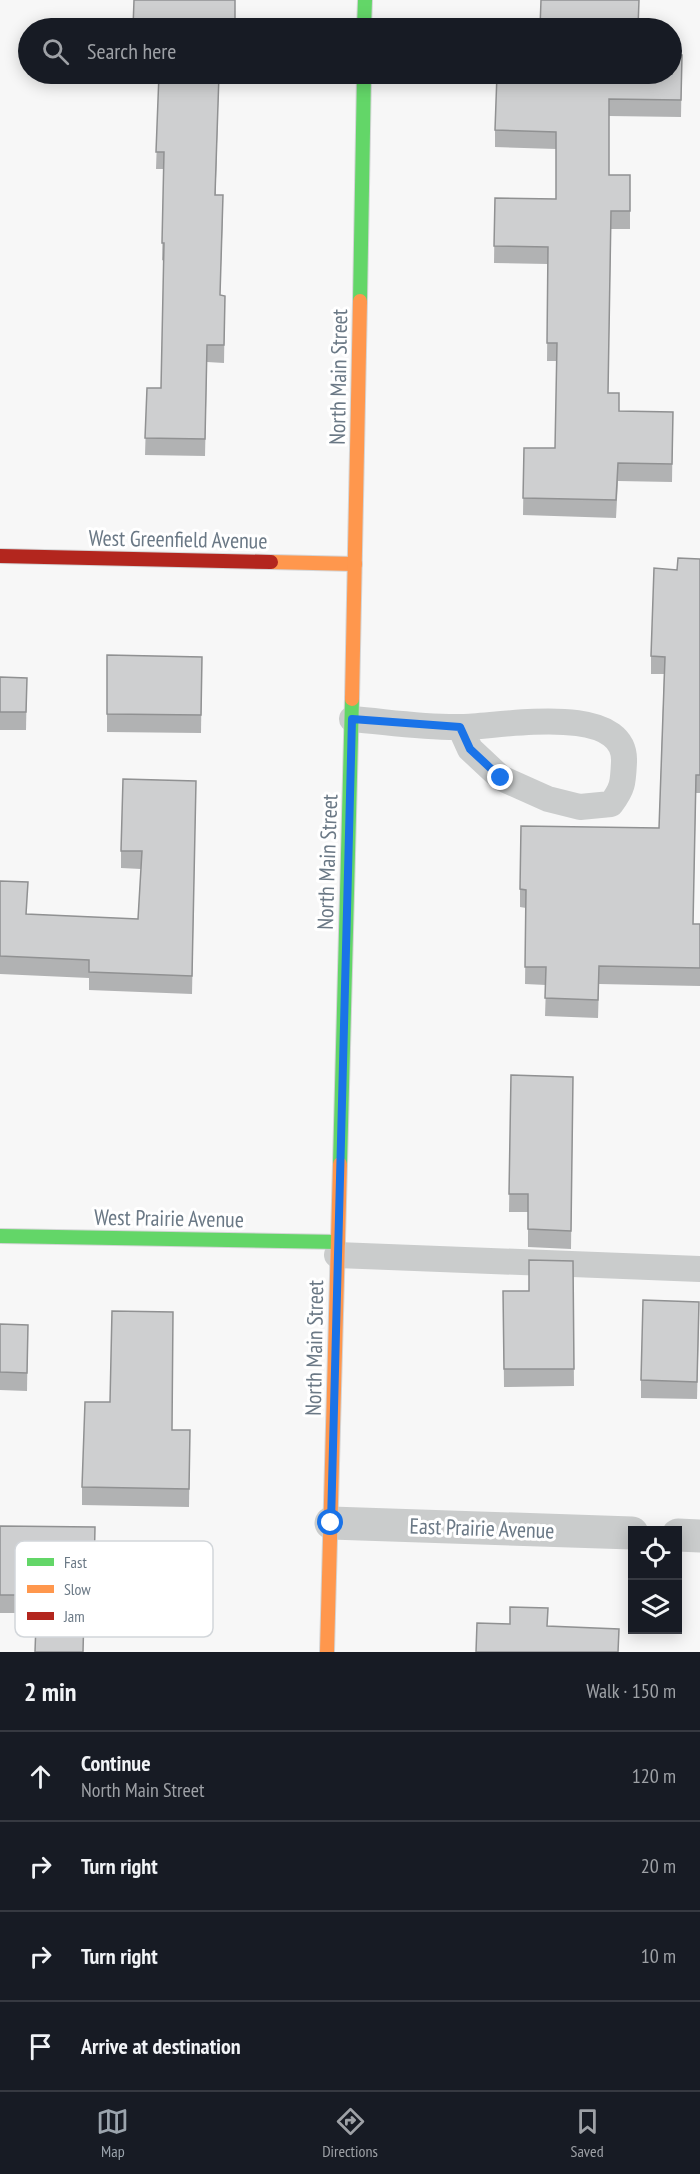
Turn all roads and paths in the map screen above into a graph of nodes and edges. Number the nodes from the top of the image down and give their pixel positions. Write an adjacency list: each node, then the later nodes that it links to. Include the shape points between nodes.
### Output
1 (365, 0): 2 (street)
2 (364, 18)
3 (364, 84): 5 (street, North Main Street)
4 (0, 556): 5 (street, West Greenfield Avenue)
5 (355, 564): 6 (street, North Main Street)
6 (352, 719): 7 (lane); 9 (street, North Main Street)
7 (460, 727): 7 (lane, via 570,720 610,733 624,755 622,789 610,804 580,807 548,799 501,778 470,749)
8 (0, 1236): 9 (street, West Prairie Avenue)
9 (337, 1249): 10 (lane); 11 (street, North Main Street)
10 (700, 1269)
11 (331, 1523): 12 (street, East Prairie Avenue); 15 (street, North Main Street)
12 (628, 1533)
13 (682, 1535): 14 (street)
14 (700, 1536)
15 (327, 1652)

